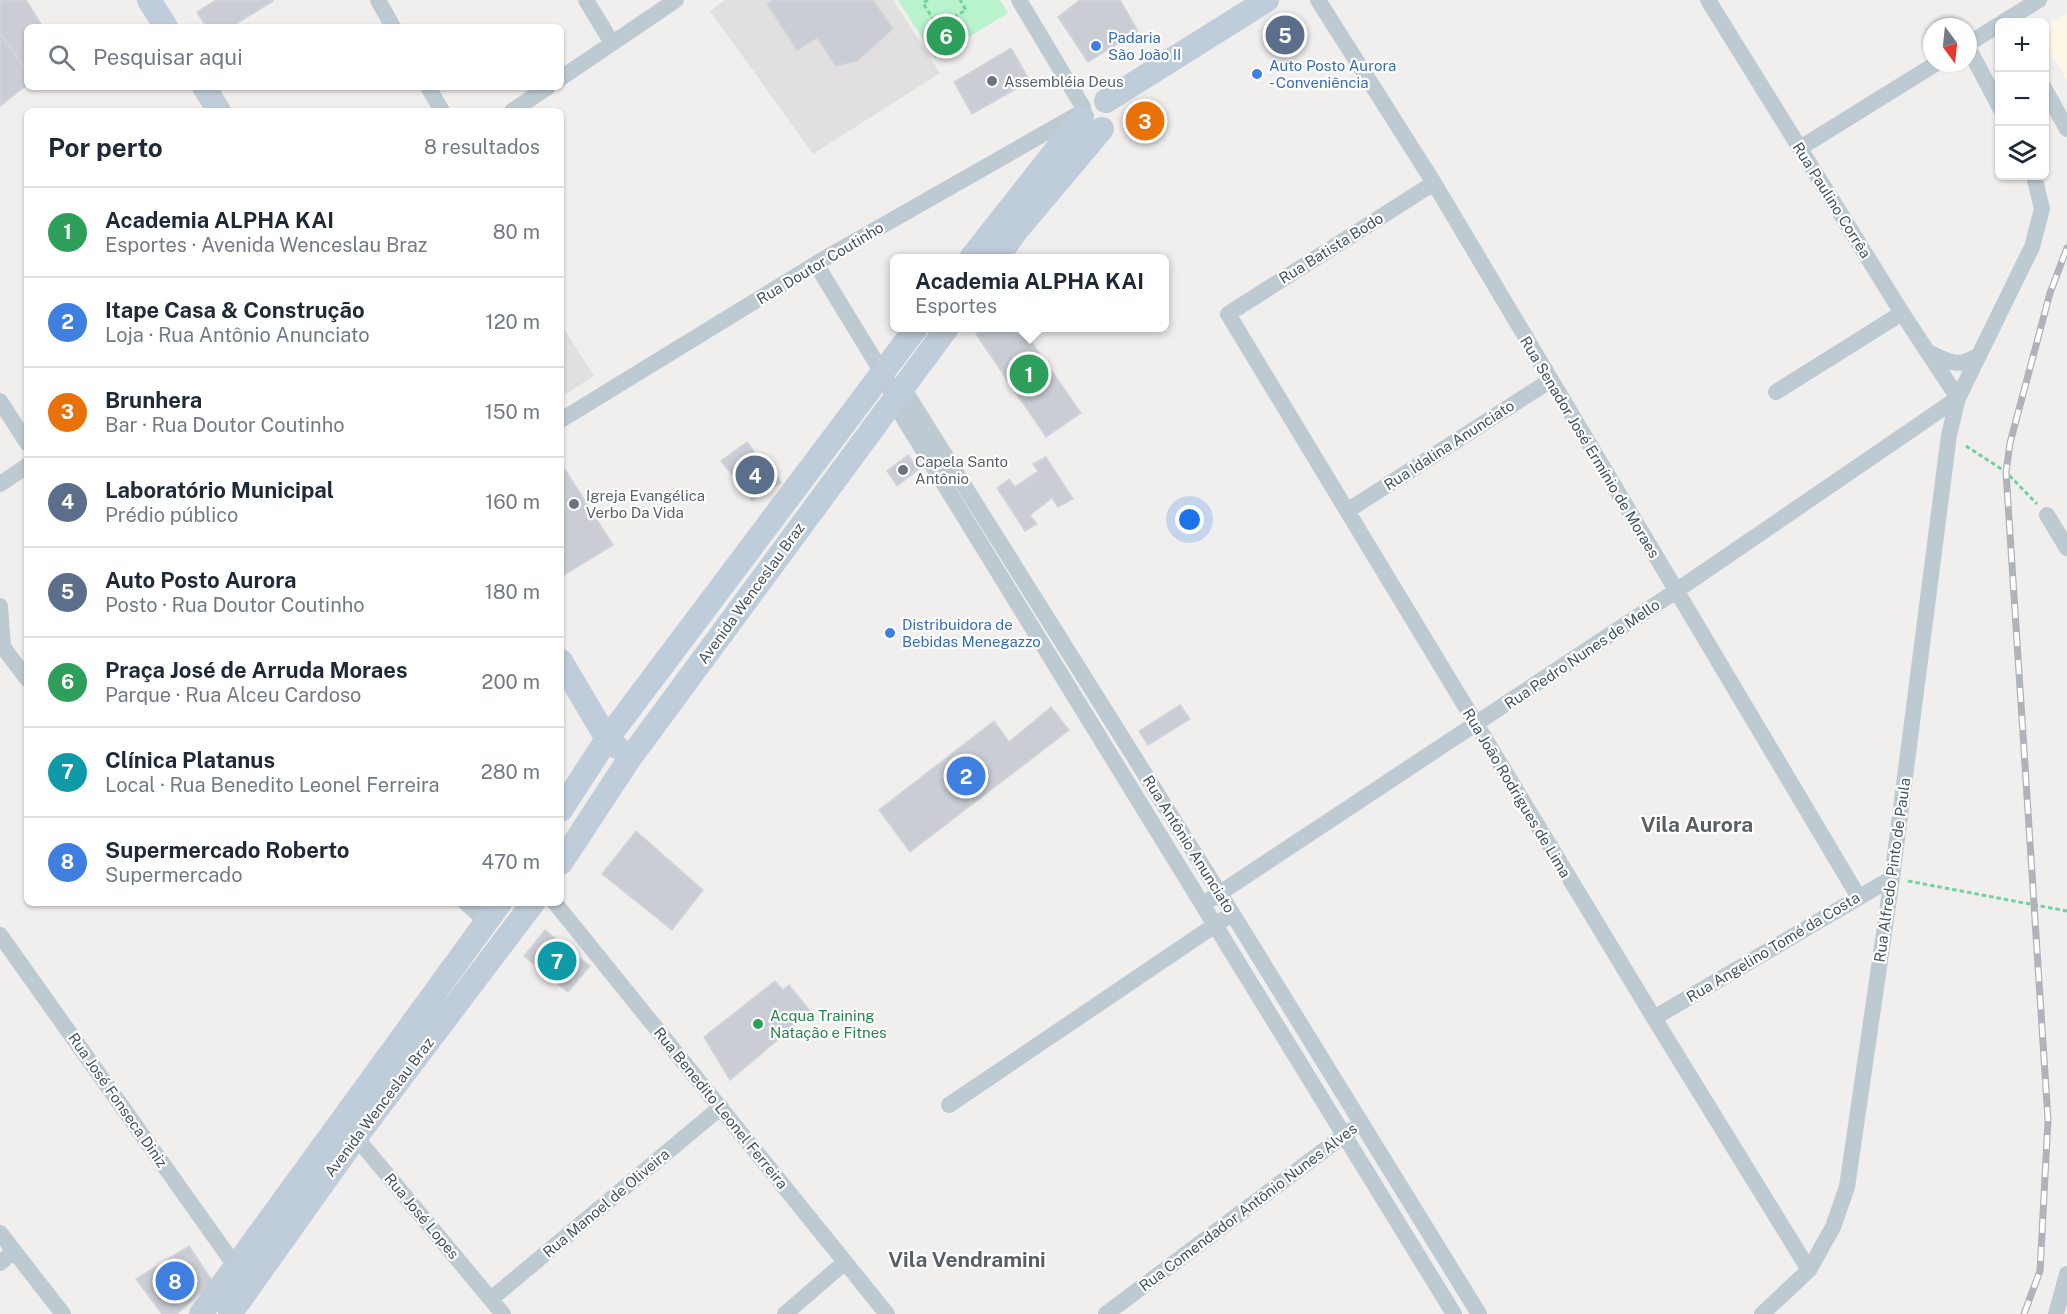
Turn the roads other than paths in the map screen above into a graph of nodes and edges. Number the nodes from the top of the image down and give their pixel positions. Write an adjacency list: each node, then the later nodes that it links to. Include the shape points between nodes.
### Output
1 (149, 0): 11 (main road)
2 (378, 0): 12 (street)
3 (586, 0): 15 (street)
4 (676, 0): 15 (street)
5 (1019, 0): 27 (street)
6 (1267, 0): 27 (main road, Rua Doutor Coutinho)
7 (1318, 0): 31 (street, Rua Senador José Ermínio de Moraes)
8 (1708, 0): 29 (street, Rua Paulino Corrêa)
9 (2039, 0): 10 (street)
10 (2010, 18)
11 (164, 24)
12 (391, 24)
13 (1995, 28): 14 (street)
14 (1977, 40)
15 (612, 43): 18 (street)
16 (1977, 63): 23 (street)
17 (1923, 72): 29 (street)
18 (564, 76)
19 (206, 90): 24 (main road)
20 (430, 90): 25 (street)
21 (544, 90): 26 (street)
22 (2049, 97): 28 (street)
23 (1995, 98)
24 (217, 108)
25 (439, 108)
26 (516, 108)
27 (1091, 113): 32 (main road); 33 (main road); 34 (street, Rua Doutor Coutinho)
28 (2067, 129)
29 (1800, 148): 35 (street, Rua Paulino Corrêa)
30 (2035, 180): 40 (street, Rua Alfredo Pinto de Paula, via 2042,209 2032,247)
31 (1434, 183): 36 (street, Rua Batista Bodo); 41 (street, Rua Senador José Ermínio de Moraes)
32 (974, 254)
33 (1000, 254)
34 (816, 264): 42 (street, Rua Antônio Anunciato); 46 (street, Rua Doutor Coutinho)
35 (1902, 313): 39 (street, Rua Paulino Corrêa); 43 (street)
36 (1228, 314): 50 (street, Rua João Rodrigues de Lima)
37 (914, 332): 42 (main road, Avenida Wenceslau Braz)
38 (942, 332): 42 (main road, Avenida Wenceslau Braz)
39 (1928, 352): 40 (street, via 1951,363 1966,363); 44 (street, Rua Paulino Corrêa)
40 (1979, 355): 44 (street, Rua Alfredo Pinto de Paula)
41 (1551, 380): 50 (street, Rua Idalina Anunciato); 57 (street, Rua Senador José Ermínio de Moraes)
42 (892, 386): 52 (street, Rua Antônio Anunciato); 54 (street, Rua Antônio Anunciato); 55 (main road, Avenida Wenceslau Braz); 56 (main road, Avenida Wenceslau Braz)
43 (1776, 392)
44 (1958, 398): 57 (street, Rua Pedro Nunes de Mello); 68 (street, Rua Alfredo Pinto de Paula, via 1949,435)
45 (0, 401): 47 (street)
46 (564, 418)
47 (24, 438)
48 (24, 468): 49 (street)
49 (0, 484)
50 (1347, 511): 63 (street, Rua João Rodrigues de Lima)
51 (2056, 521): 53 (street)
52 (1002, 546): 54 (street); 61 (street, Rua Antônio Anunciato)
53 (2067, 548)
54 (988, 556): 62 (street, Rua Antônio Anunciato)
55 (739, 563): 56 (main road); 64 (main road, Avenida Wenceslau Braz)
56 (762, 579): 65 (main road, Avenida Wenceslau Braz)
57 (1676, 591): 63 (street, Rua Pedro Nunes de Mello); 70 (street, Rua Senador José Ermínio de Moraes)
58 (0, 606): 60 (street, via 3,647)
59 (564, 666): 64 (main road)
60 (24, 675)
61 (1093, 691): 62 (street); 69 (street, Rua Antônio Anunciato)
62 (1077, 701): 71 (street, Rua Antônio Anunciato)
63 (1476, 724): 69 (street, Rua Pedro Nunes de Mello); 79 (street, Rua João Rodrigues de Lima)
64 (607, 739): 65 (main road); 66 (main road, Avenida Wenceslau Braz)
65 (630, 758): 67 (main road, Avenida Wenceslau Braz)
66 (564, 805)
67 (564, 858)
68 (1892, 878): 70 (street, Rua Angelino Tomé da Costa); 92 (street, Rua Alfredo Pinto de Paula, via 1847,1186 1833,1227)
69 (1219, 893): 71 (street, Rua Pedro Nunes de Mello); 76 (street, Rua Antônio Anunciato)
70 (1858, 896): 79 (street, Rua Angelino Tomé da Costa)
71 (1202, 904): 77 (street, Rua Antônio Anunciato)
72 (474, 906): 75 (street)
73 (531, 906): 83 (main road, Avenida Wenceslau Braz)
74 (557, 906): 81 (street, Rua Benedito Leonel Ferreira)
75 (493, 913): 83 (main road, Avenida Wenceslau Braz)
76 (1232, 913): 77 (street); 82 (street, Rua Antônio Anunciato)
77 (1215, 925): 80 (street); 84 (street, Rua Antônio Anunciato)
78 (0, 934): 91 (street, Rua José Fonseca Diniz)
79 (1654, 1018): 92 (street, Rua João Rodrigues de Lima)
80 (948, 1105)
81 (720, 1107): 89 (street, Rua Benedito Leonel Ferreira); 96 (street, Rua Manoel de Oliveira)
82 (1361, 1122): 84 (street, Rua Comendador Antônio Nunes Alves); 85 (street, Rua Antônio Anunciato)
83 (348, 1128): 91 (main road, Avenida Wenceslau Braz); 94 (main road, Avenida Wenceslau Braz); 96 (street, Rua José Lopes)
84 (1344, 1135): 86 (street, Rua Antônio Anunciato); 104 (street, Rua Comendador Antônio Nunes Alves)
85 (1393, 1174): 86 (street); 95 (street, Rua Antônio Anunciato)
86 (1375, 1186): 98 (street, Rua Antônio Anunciato)
87 (0, 1233): 88 (street)
88 (14, 1251): 90 (street); 99 (street)
89 (845, 1262): 102 (street); 103 (street, Rua Benedito Leonel Ferreira)
90 (0, 1263)
91 (235, 1266): 94 (street, Rua José Fonseca Diniz); 97 (main road, Avenida Wenceslau Braz)
92 (1809, 1270): 106 (street, Rua Alfredo Pinto de Paula)
93 (2067, 1274): 107 (street)
94 (250, 1286): 97 (main road, Avenida Wenceslau Braz)
95 (1468, 1295): 98 (street); 105 (street, Rua Antônio Anunciato)
96 (491, 1299): 101 (street, Rua José Lopes)
97 (229, 1308): 100 (main road, Avenida Wenceslau Braz)
98 (1448, 1312)
99 (63, 1314)
100 (201, 1314)
101 (503, 1314)
102 (785, 1314)
103 (887, 1314)
104 (1106, 1314)
105 (1479, 1314)
106 (1762, 1314)
107 (2056, 1314)

